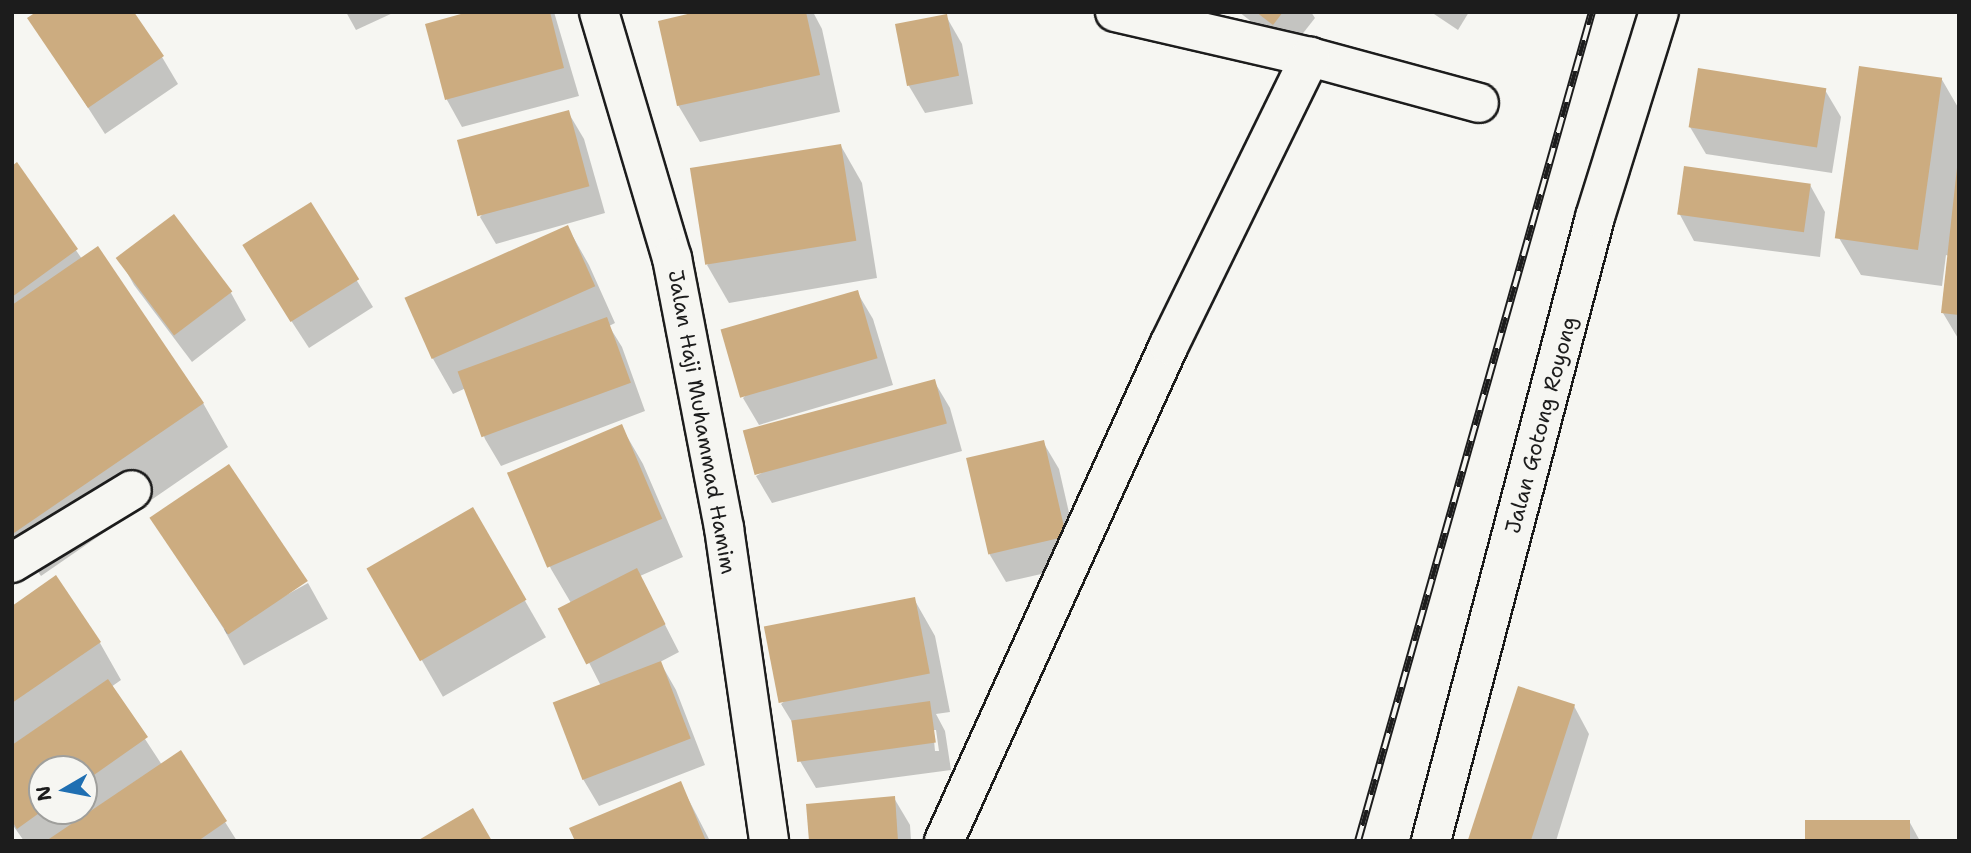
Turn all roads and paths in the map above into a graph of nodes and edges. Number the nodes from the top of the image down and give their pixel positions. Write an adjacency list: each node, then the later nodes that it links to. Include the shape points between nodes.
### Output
1 (599, 12): 8 (street, Jalan Haji Muhammad Hamim, via 672,258 724,528)
2 (1115, 12): 4 (street)
3 (1659, 12): 10 (street, Jalan Gotong Royong, via 1595,217)
4 (1310, 57): 5 (street); 9 (street, via 1169,345)
5 (1479, 103)
6 (132, 490): 7 (street)
7 (12, 563)
8 (769, 841)
9 (944, 841)
10 (1431, 841)

